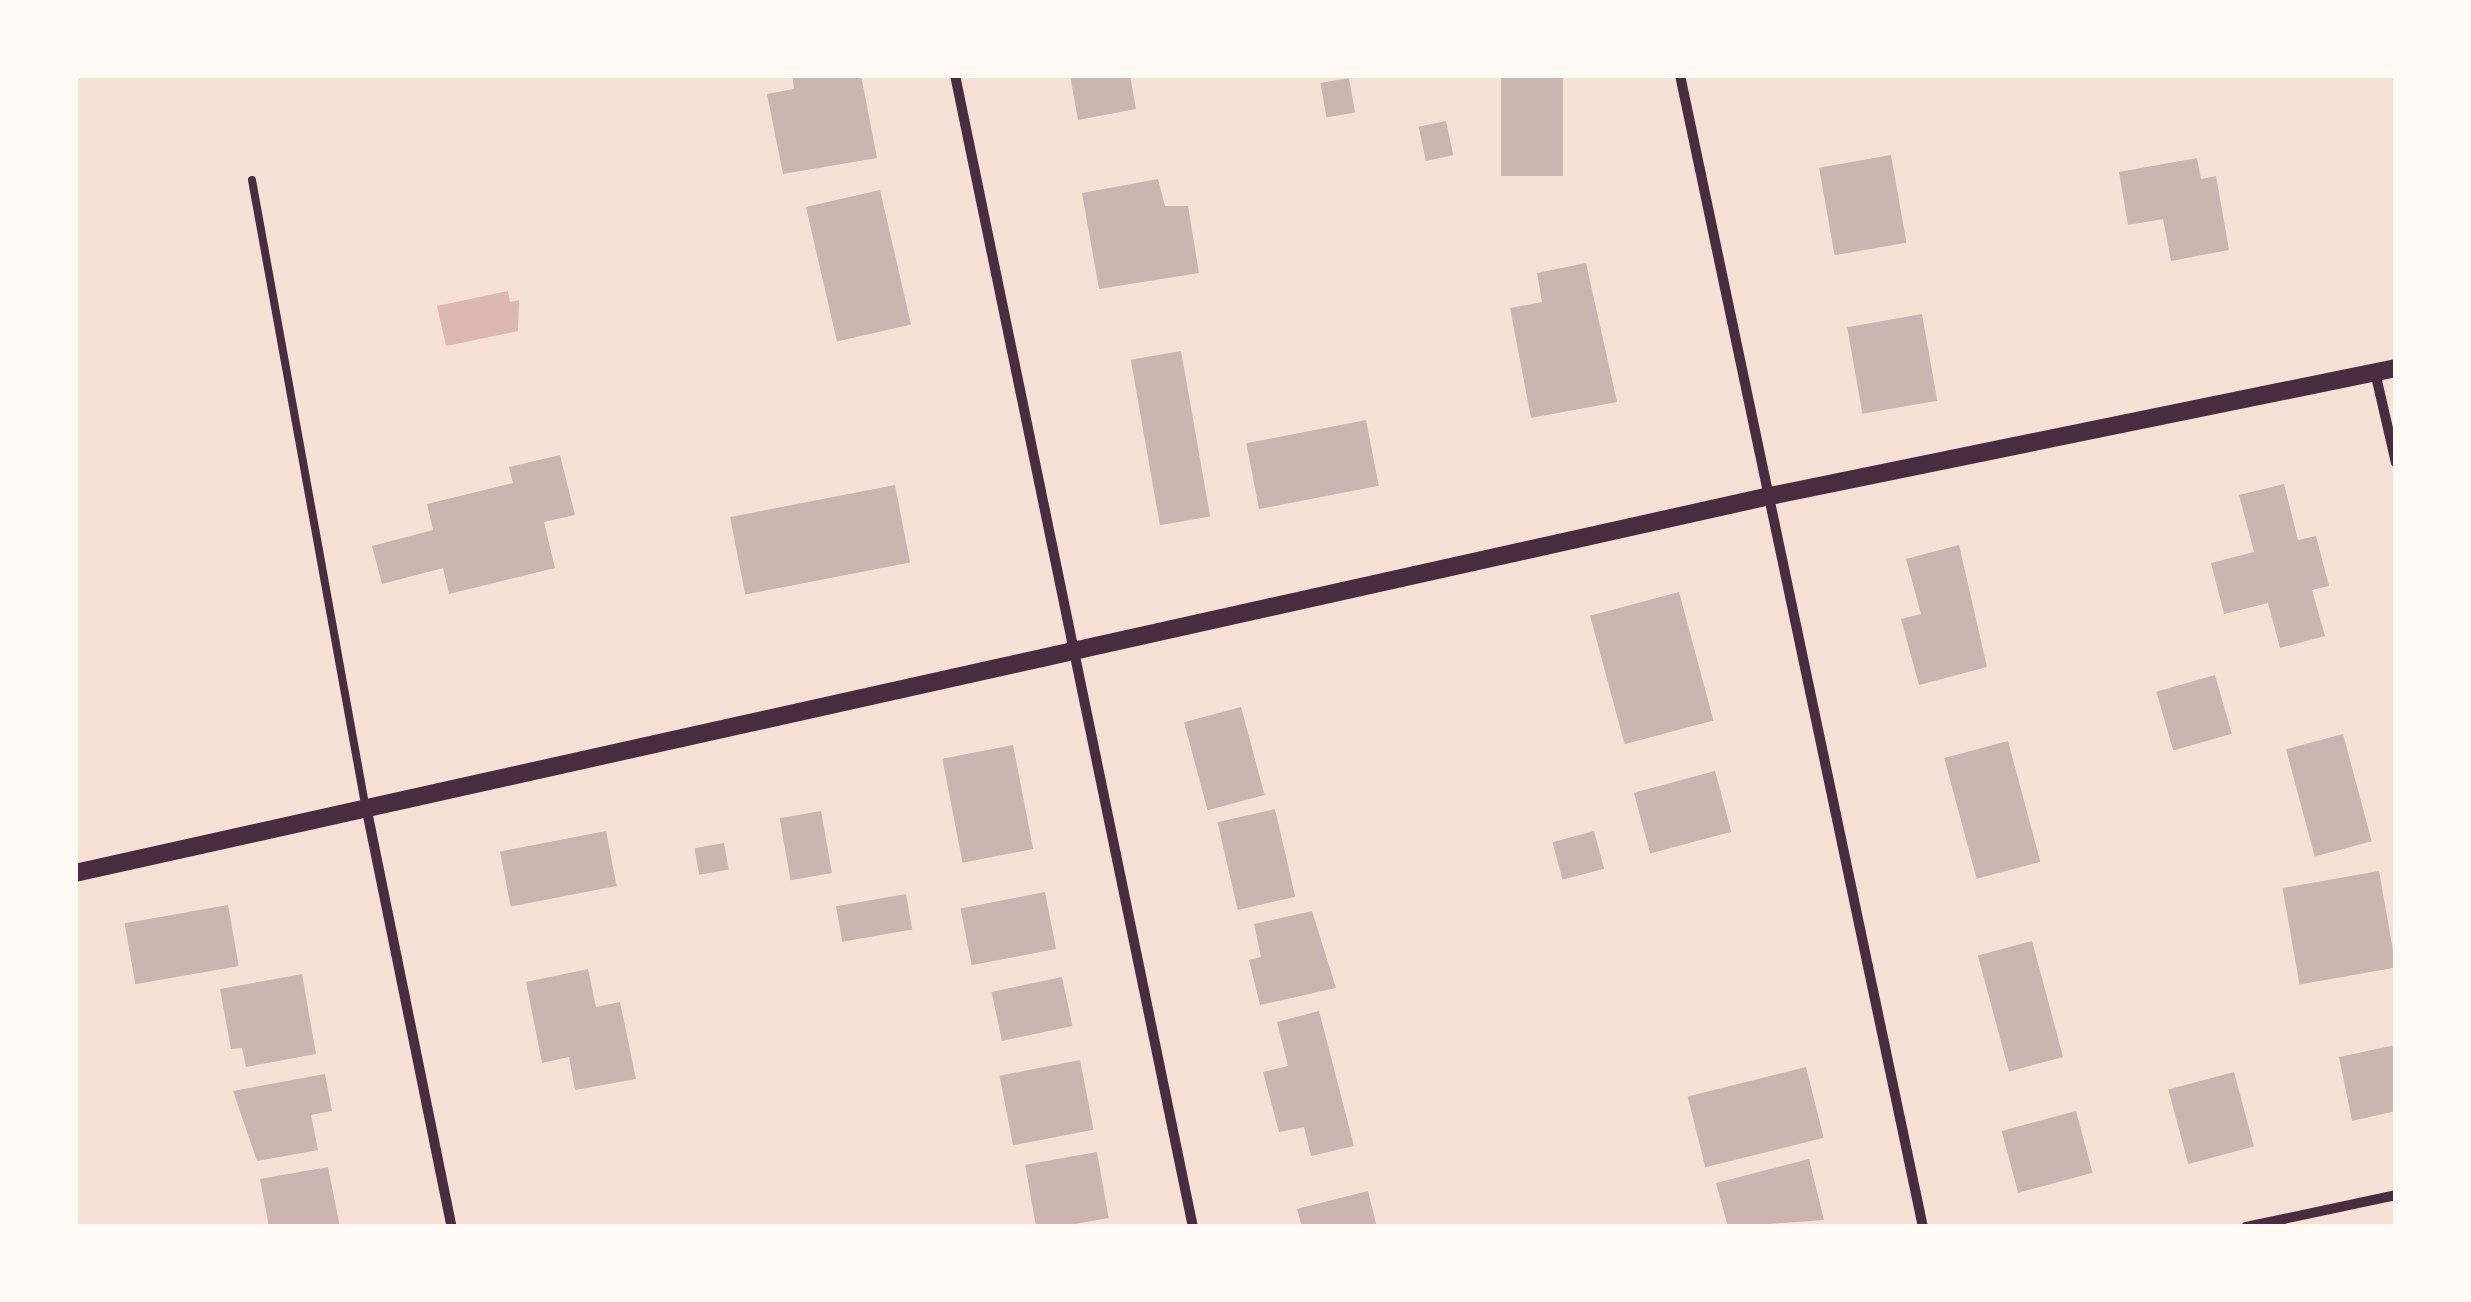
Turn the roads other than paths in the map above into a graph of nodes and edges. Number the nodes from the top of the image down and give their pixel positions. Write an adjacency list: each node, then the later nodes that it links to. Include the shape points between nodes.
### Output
1 (955, 75): 8 (street)
2 (1680, 75): 7 (street)
3 (252, 180): 9 (lane)
4 (2396, 368): 5 (street)
5 (2375, 372): 6 (street); 7 (street)
6 (2396, 463)
7 (1770, 496): 8 (street); 14 (street)
8 (1070, 649): 9 (street); 13 (street)
9 (367, 812): 10 (street); 12 (street)
10 (75, 873)
11 (2396, 1196): 15 (street)
12 (452, 1227)
13 (1193, 1227)
14 (1924, 1227)
15 (2246, 1227)

